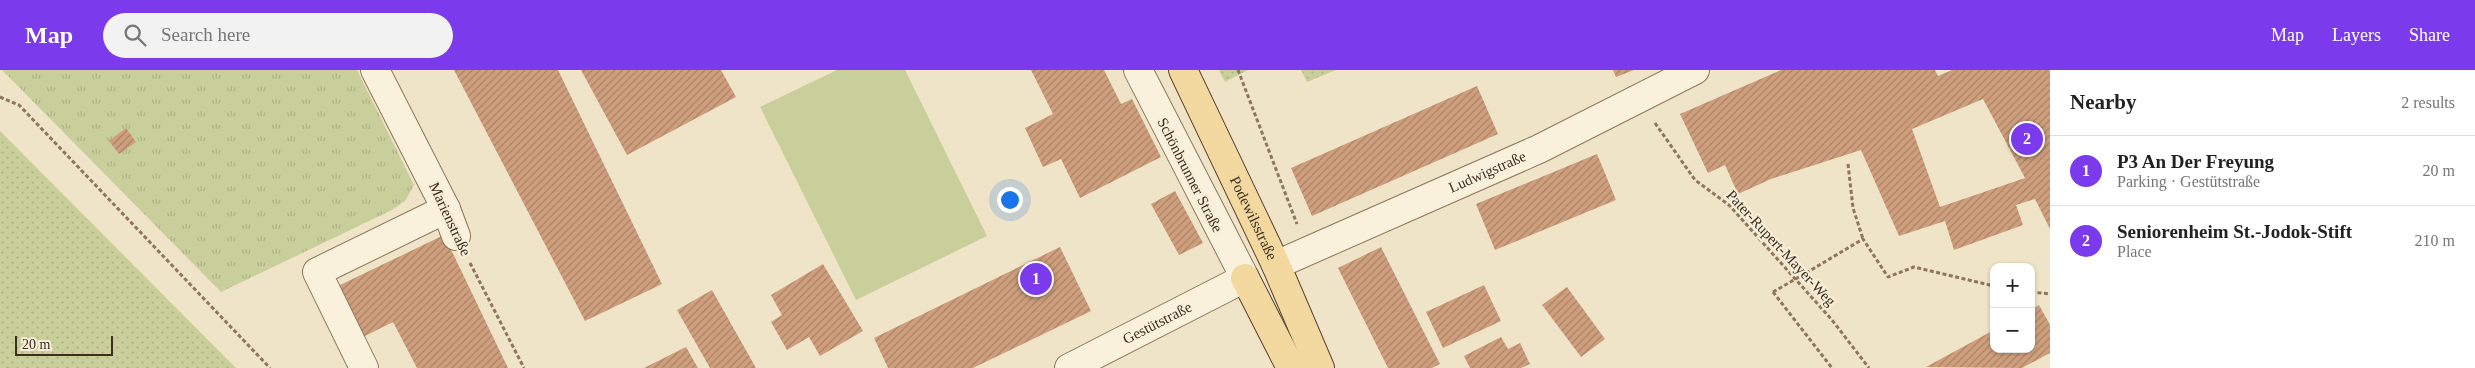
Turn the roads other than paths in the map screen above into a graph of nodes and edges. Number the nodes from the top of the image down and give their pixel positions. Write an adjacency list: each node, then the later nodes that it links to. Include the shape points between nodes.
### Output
1 (376, 70): 5 (street, Marienstraße)
2 (1138, 70): 8 (street, Schönbrunner Straße)
3 (1183, 70): 7 (main road, Podewilsstraße)
4 (1694, 70): 7 (street, Ludwigstraße, via 1539,149)
5 (446, 209): 6 (street, Marienstraße); 9 (street, via 317,272)
6 (456, 236)
7 (1276, 265): 12 (main road, Podewilsstraße)
8 (1245, 278): 10 (street, Gestütstraße); 11 (main road)
9 (364, 368)
10 (1068, 368)
11 (1290, 368)
12 (1320, 368)

